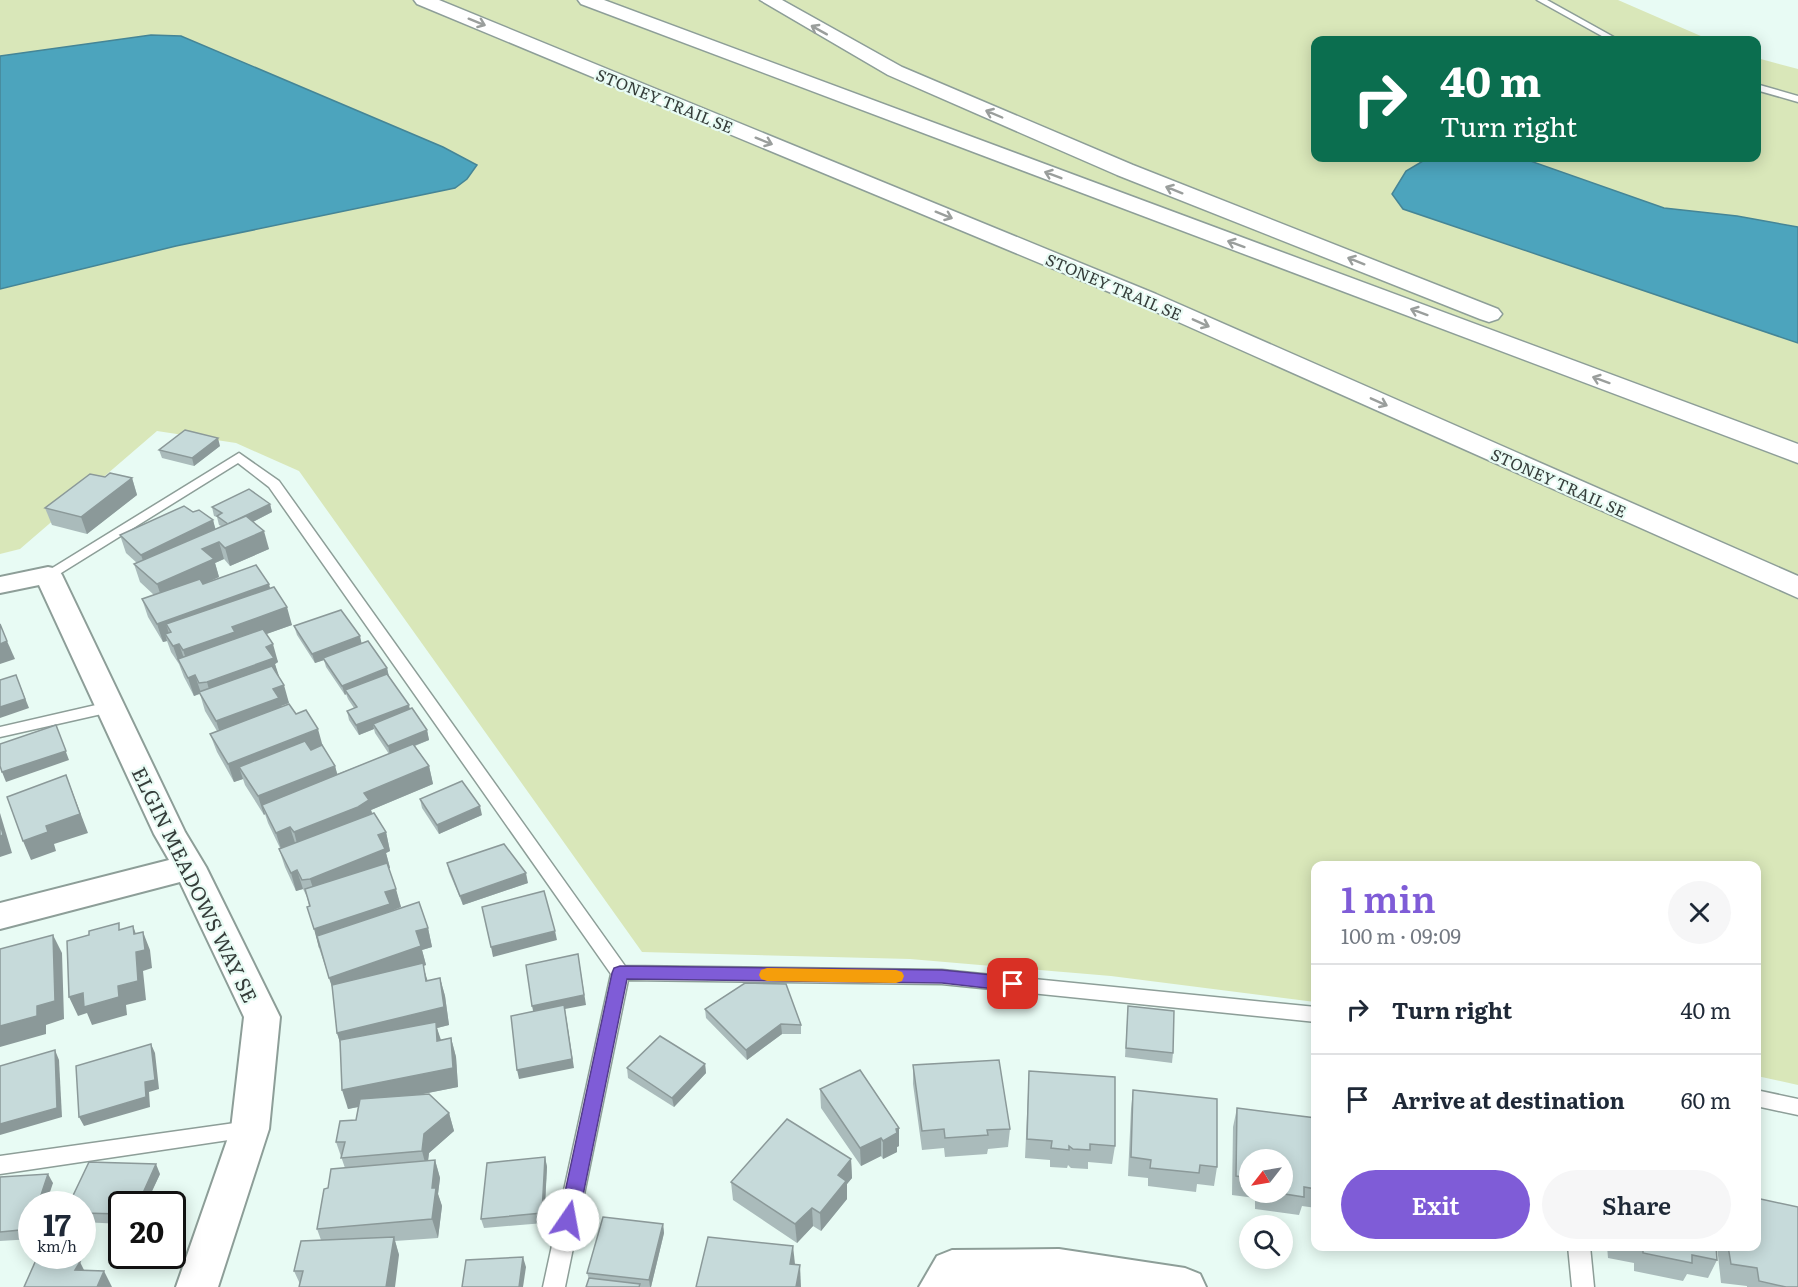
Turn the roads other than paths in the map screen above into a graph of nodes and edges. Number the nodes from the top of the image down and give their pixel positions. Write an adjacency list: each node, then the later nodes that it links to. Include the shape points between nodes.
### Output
1 (423, 0): 12 (highway, STONEY TRAIL SE, one-way to 12, via 1147,299)
2 (587, 0): 8 (highway, one-way to 2)
3 (770, 0): 8 (highway, one-way to 3, via 1609,362 1125,170 895,71)
4 (1541, 0): 5 (lane)
5 (1608, 36)
6 (1761, 88): 7 (lane)
7 (1798, 99)
8 (1755, 437): 9 (highway)
9 (1798, 454)
10 (48, 575): 11 (street); 13 (street, ELGIN MEADOWS WAY SE); 17 (lane, via 239,457 274,484)
11 (0, 585)
12 (1798, 588)
13 (109, 707): 14 (lane); 15 (street, ELGIN MEADOWS WAY SE)
14 (0, 732)
15 (190, 867): 16 (street); 21 (street, ELGIN MEADOWS WAY SE, via 262,1017)
16 (0, 916)
17 (620, 973): 18 (lane, via 942,977); 25 (lane)
18 (1311, 1014)
19 (1761, 1099): 20 (lane)
20 (1798, 1107)
21 (249, 1129): 22 (lane); 24 (street, ELGIN MEADOWS WAY SE)
22 (0, 1165)
23 (1579, 1251): 28 (lane)
24 (196, 1287)
25 (554, 1287)
26 (940, 1287): 27 (street, via 952,1269 1059,1268)
27 (1185, 1287)
28 (1583, 1287)

